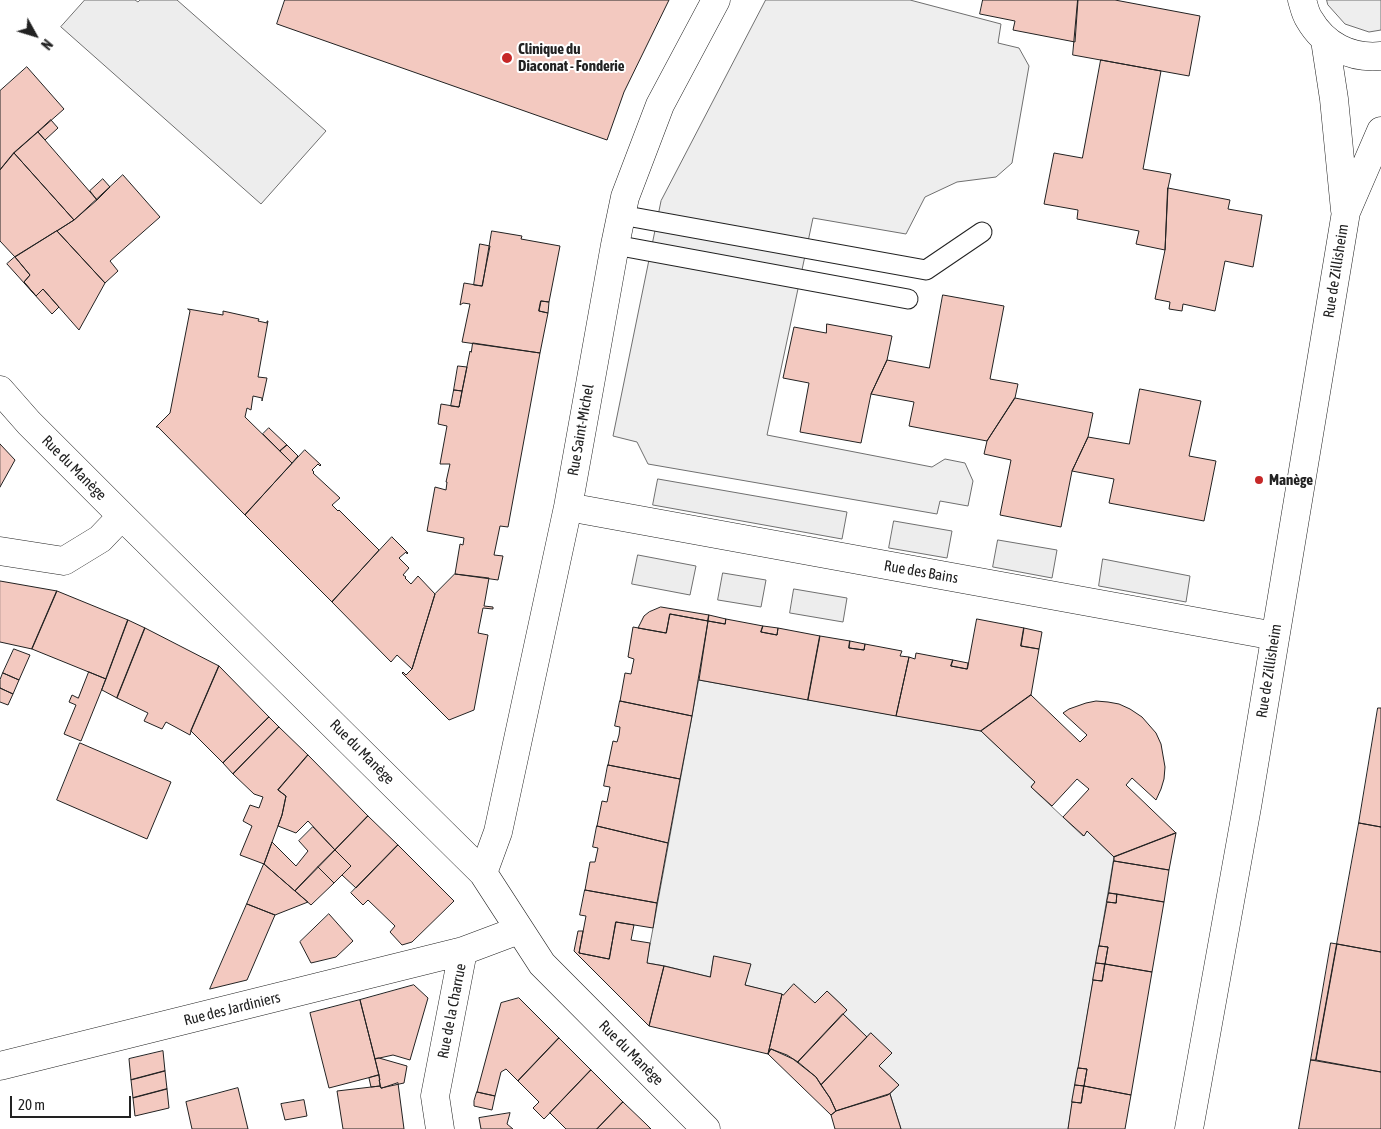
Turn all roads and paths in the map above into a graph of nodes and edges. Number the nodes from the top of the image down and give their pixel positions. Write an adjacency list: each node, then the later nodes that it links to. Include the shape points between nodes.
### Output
1 (716, 0): 7 (street, Rue Saint-Michel, via 660,105)
2 (1302, 0): 3 (street, via 1308,18)
3 (1325, 40): 4 (street, via 1344,52); 6 (street, Rue de Zillisheim)
4 (1381, 56)
5 (1381, 131): 6 (street, Rue de Zillisheim)
6 (1346, 212): 15 (street, Rue de Zillisheim)
7 (621, 215): 8 (lane, via 926,270); 9 (street, Rue Saint-Michel)
8 (982, 232)
9 (615, 245): 10 (lane); 12 (street, Rue Saint-Michel)
10 (908, 299)
11 (0, 390): 13 (street, Rue du Manège)
12 (568, 507): 15 (street, Rue des Bains); 16 (street, Rue Saint-Michel, via 498,832)
13 (122, 516): 14 (street, via 100,539 64,561); 16 (street, Rue du Manège)
14 (0, 551)
15 (1275, 636): 22 (street, Rue de Zillisheim)
16 (483, 873): 17 (street, Rue du Manège)
17 (519, 930): 18 (street, Rue de la Charrue); 21 (street, Rue du Manège, via 542,964)
18 (464, 951): 19 (street, Rue des Jardiniers); 20 (street, Rue de la Charrue, via 435,1096)
19 (0, 1066)
20 (440, 1129)
21 (706, 1129)
22 (1189, 1129)

